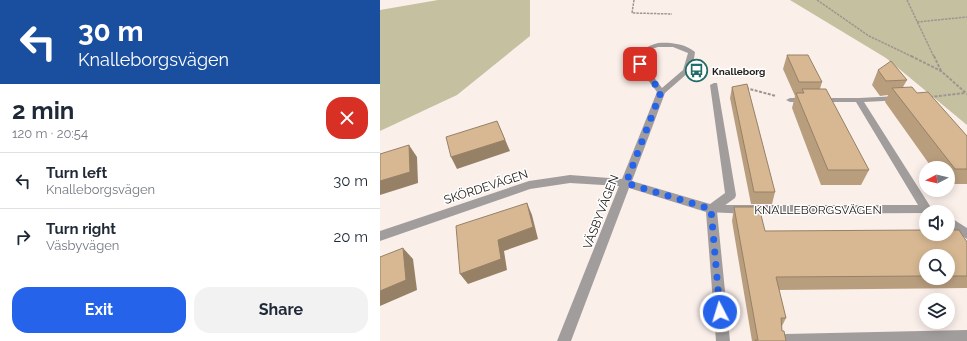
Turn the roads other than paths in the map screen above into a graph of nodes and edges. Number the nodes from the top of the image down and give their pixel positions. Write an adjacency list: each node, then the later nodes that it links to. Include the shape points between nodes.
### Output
1 (714, 85): 8 (street, via 731,195)
2 (661, 92): 2 (street, via 686,72 692,63 692,52 683,47 661,44 650,47 642,54 640,64); 6 (street, VÄSBYVÄGEN)
3 (902, 98): 5 (street)
4 (790, 100): 5 (street)
5 (859, 100): 7 (street, KNALLEBORGSVÄGEN)
6 (626, 183): 8 (street, KNALLEBORGSVÄGEN); 12 (street, SKÖRDEVÄGEN, via 570,179 529,185); 14 (street, VÄSBYVÄGEN)
7 (926, 205)
8 (711, 209): 9 (street, KNALLEBORGSVÄGEN); 15 (street)
9 (919, 210)
10 (955, 225): 11 (street)
11 (967, 234)
12 (380, 236)
13 (967, 338): 16 (street)
14 (564, 341)
15 (723, 341)
16 (784, 341)

